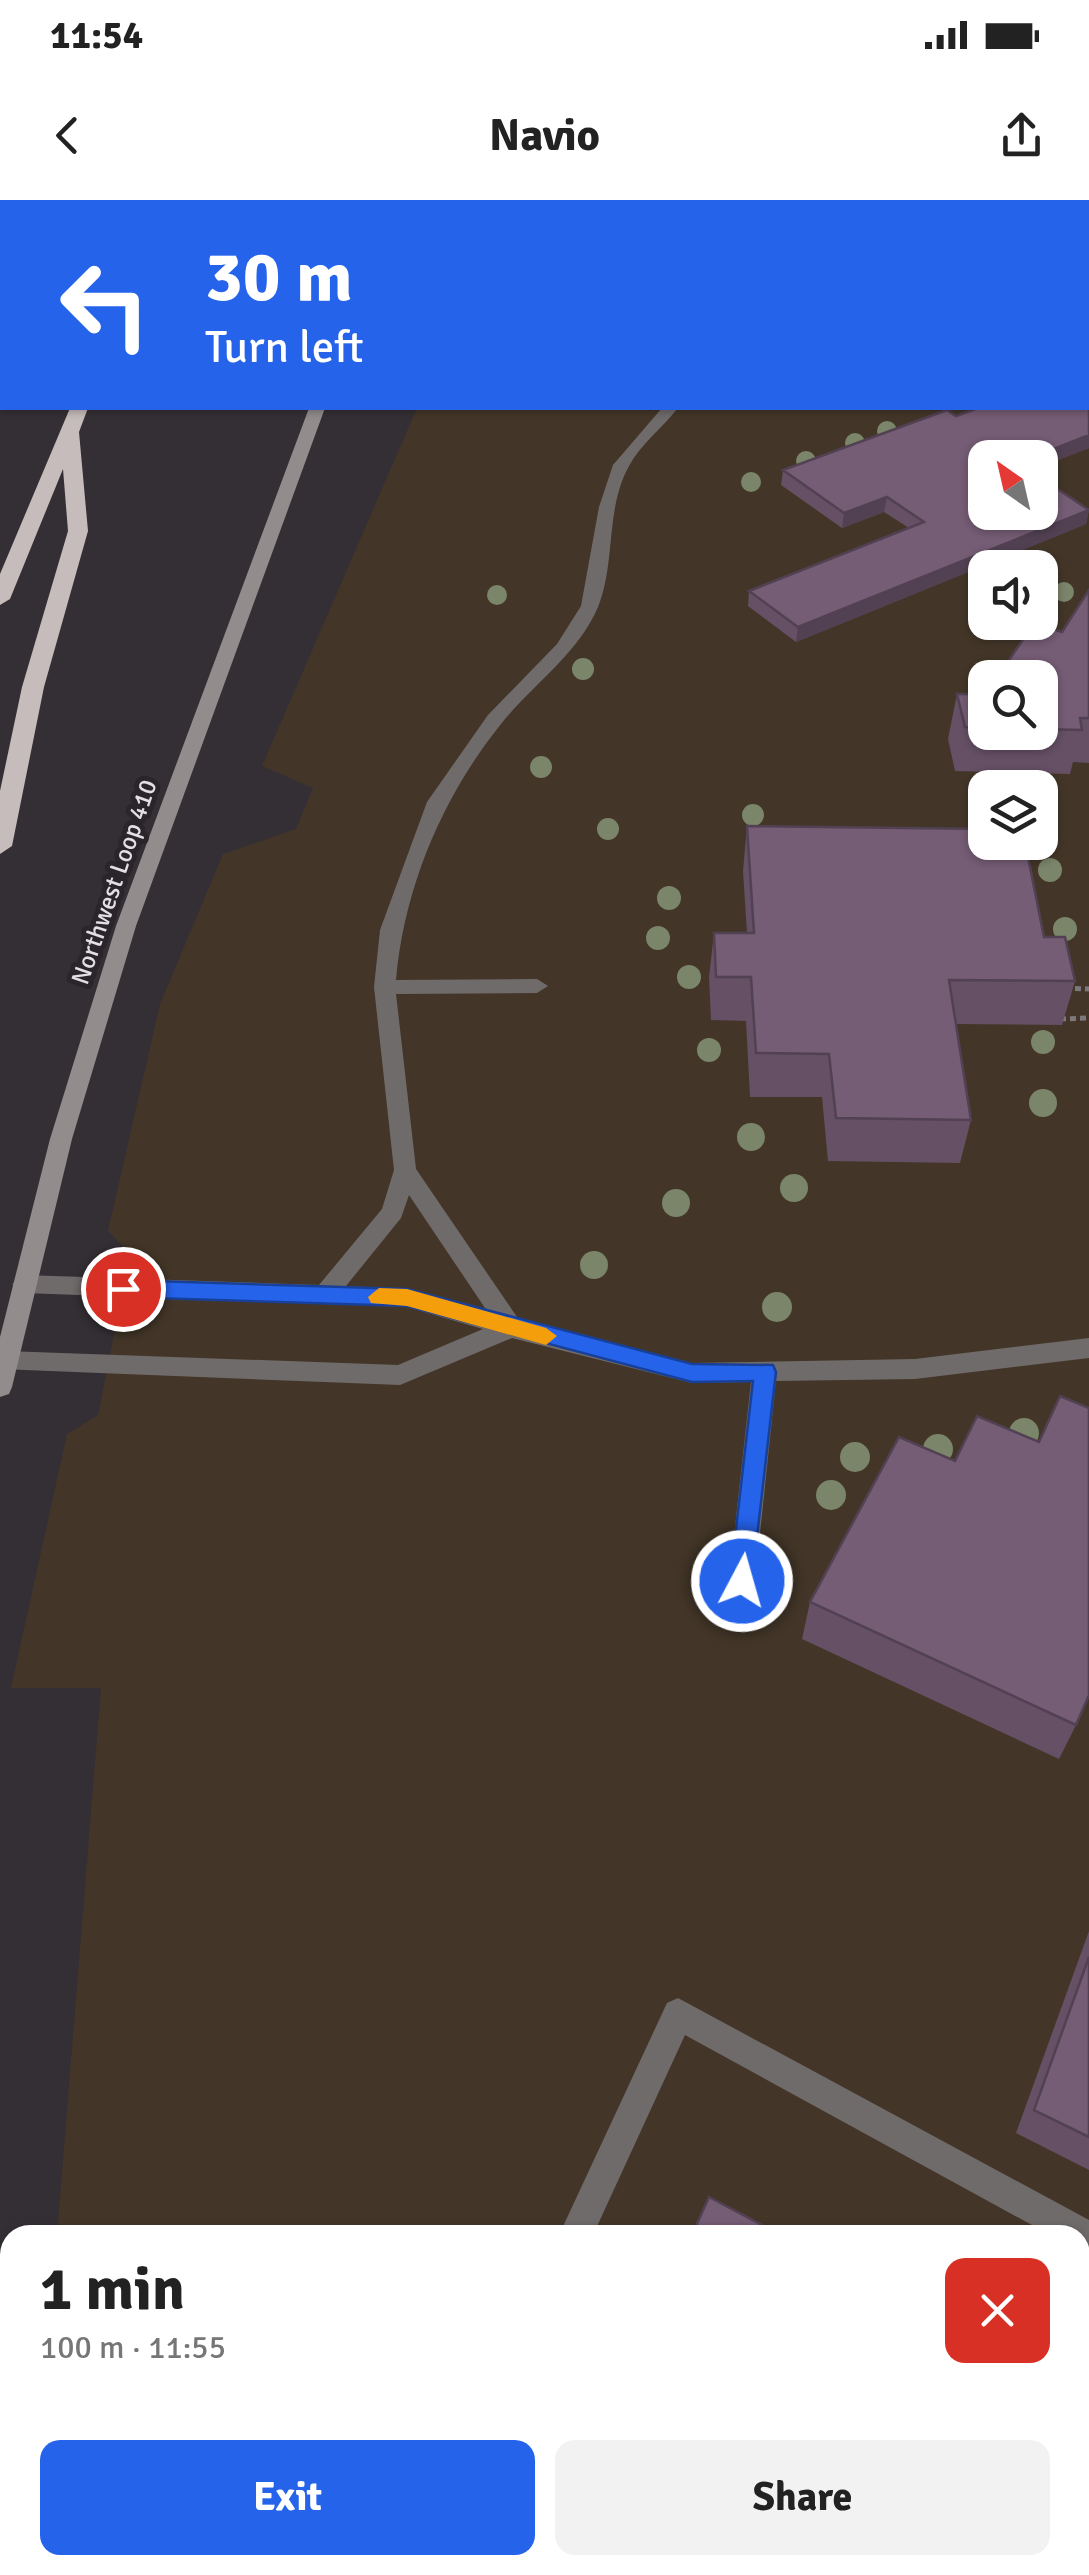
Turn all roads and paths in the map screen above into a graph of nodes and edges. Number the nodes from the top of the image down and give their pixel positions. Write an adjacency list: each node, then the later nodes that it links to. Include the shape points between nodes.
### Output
1 (78, 410): 4 (highway)
2 (316, 410): 14 (main road, Northwest Loop 410, via 126,926)
3 (668, 410): 8 (lane, via 621,465 590,606 564,647 494,718 436,802 390,930)
4 (70, 434): 5 (highway); 6 (highway, via 78,531 33,687)
5 (0, 599)
6 (0, 846)
7 (537, 986): 8 (lane)
8 (385, 987): 13 (lane)
9 (1054, 988): 10 (path)
10 (1089, 989)
11 (1089, 1018): 12 (path)
12 (1060, 1019)
13 (406, 1170): 15 (lane, via 392,1212); 16 (lane)
14 (24, 1284): 15 (lane); 18 (main road, Northwest Loop 410)
15 (324, 1296): 16 (lane, via 407,1298)
16 (510, 1328): 18 (lane, via 400,1375); 19 (lane, via 692,1373)
17 (1089, 1348): 19 (lane, via 915,1370)
18 (6, 1360): 20 (main road, Northwest Loop 410)
19 (765, 1372): 21 (lane)
20 (0, 1387)
21 (742, 1581)
22 (581, 2225): 23 (lane, via 678,2014)
23 (1065, 2225)

